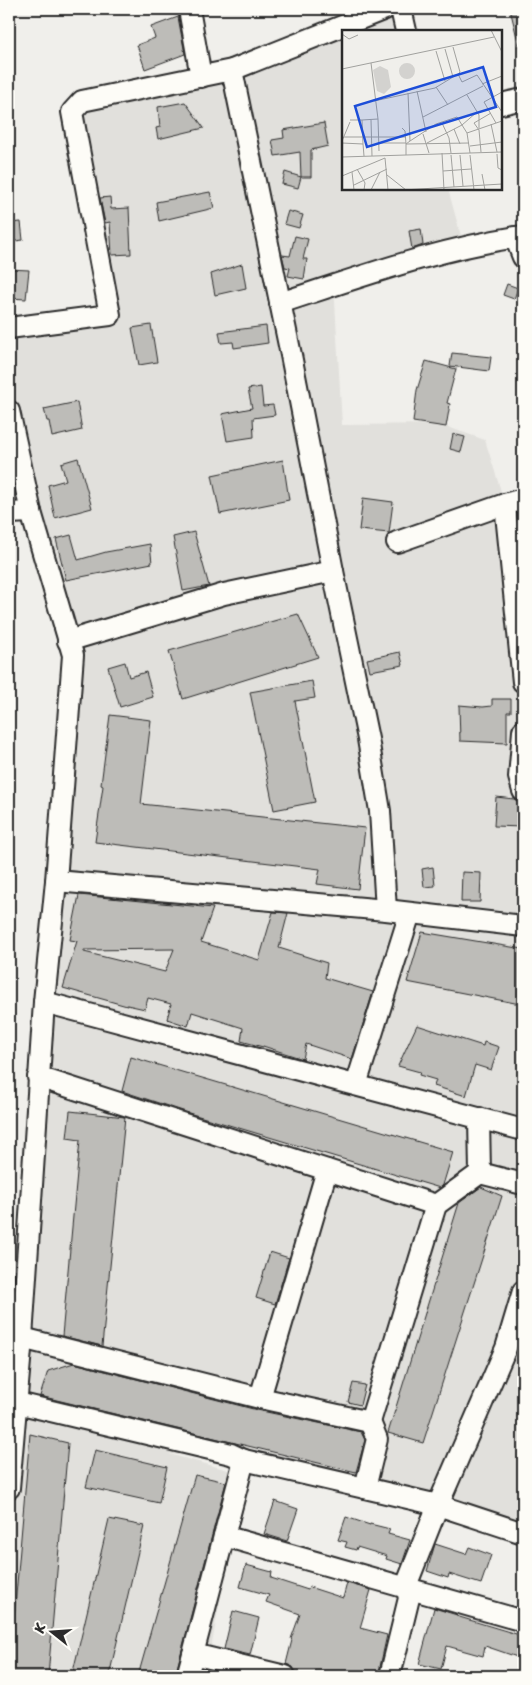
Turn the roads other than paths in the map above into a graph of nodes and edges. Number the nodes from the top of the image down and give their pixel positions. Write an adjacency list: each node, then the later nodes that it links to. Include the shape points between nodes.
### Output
1 (188, 9): 6 (street)
2 (385, 9): 5 (street)
3 (401, 9): 4 (street)
4 (406, 30)
5 (232, 70): 6 (street); 11 (street)
6 (201, 77): 12 (street, via 82,101 72,112 110,315)
7 (523, 99): 8 (street)
8 (502, 104)
9 (519, 237): 10 (street); 11 (street, via 415,259)
10 (523, 257)
11 (280, 303): 18 (street)
12 (9, 328)
13 (9, 411): 15 (street)
14 (514, 502): 17 (street); 20 (street)
15 (31, 512): 16 (street); 19 (street)
16 (9, 513)
17 (397, 542)
18 (333, 571): 19 (street, via 224,594); 24 (street, via 378,802)
19 (68, 641): 23 (street, via 73,655)
20 (523, 682)
21 (523, 732): 22 (street, via 519,777)
22 (523, 791)
23 (56, 881): 24 (street); 27 (street)
24 (386, 910): 25 (street)
25 (410, 913): 26 (street); 29 (street)
26 (523, 926)
27 (44, 1002): 28 (street); 29 (street)
28 (38, 1077): 32 (street); 37 (street)
29 (356, 1085): 30 (street)
30 (479, 1118): 31 (street); 33 (street)
31 (523, 1130)
32 (328, 1170): 35 (street); 38 (street)
33 (480, 1173): 34 (street); 35 (street)
34 (523, 1184)
35 (436, 1206): 40 (street)
36 (523, 1291): 44 (street, via 506,1348)
37 (22, 1338): 38 (street); 39 (street)
38 (260, 1398): 40 (street)
39 (12, 1402): 41 (street, via 231,1454); 42 (street)
40 (370, 1422): 43 (street, via 377,1439)
41 (244, 1460): 43 (street); 46 (street)
42 (9, 1488)
43 (366, 1488): 44 (street)
44 (438, 1504): 45 (street); 47 (street)
45 (523, 1533)
46 (224, 1536): 47 (street); 49 (street)
47 (406, 1586): 48 (street); 52 (street, via 409,1598)
48 (523, 1621)
49 (193, 1654): 50 (street); 51 (street)
50 (187, 1676)
51 (281, 1676)
52 (390, 1676)

